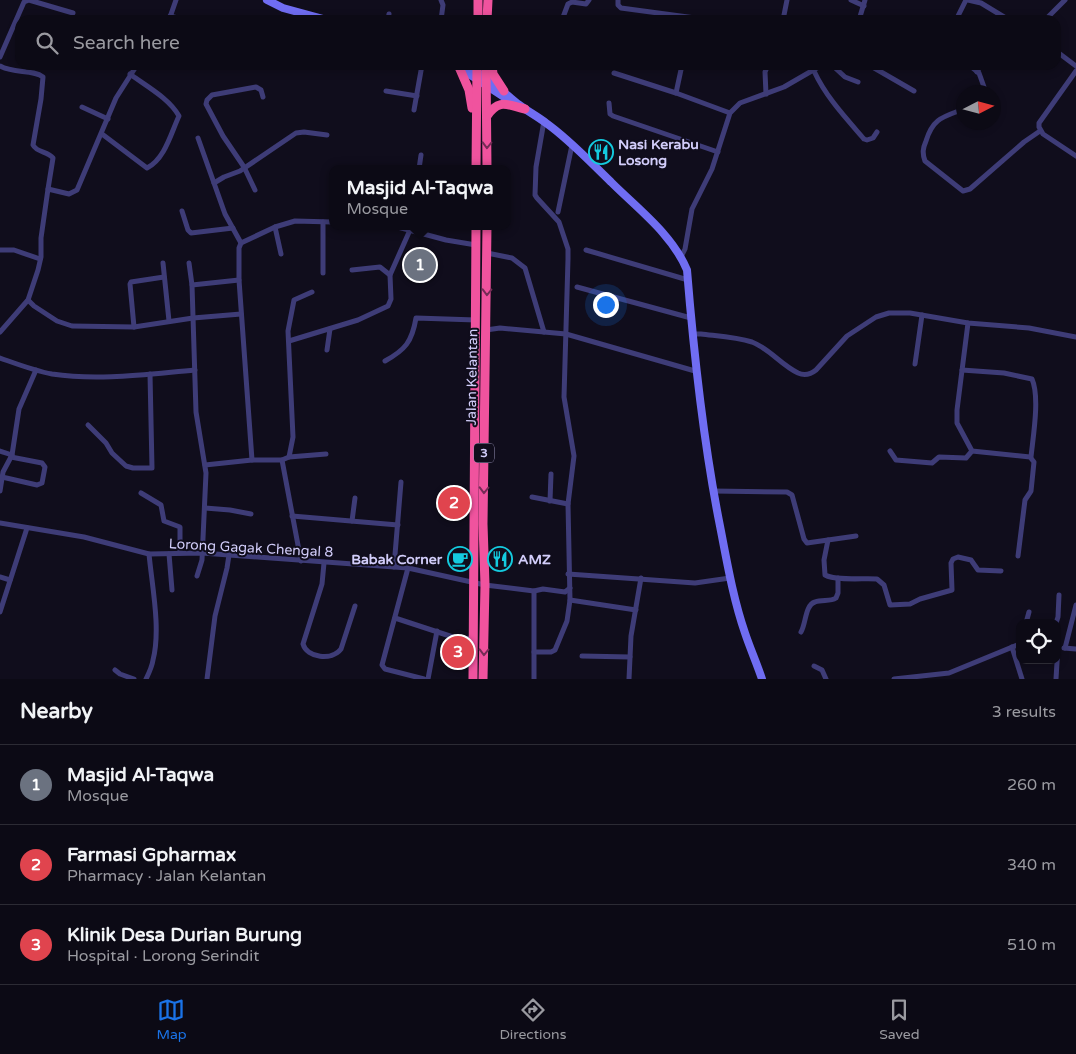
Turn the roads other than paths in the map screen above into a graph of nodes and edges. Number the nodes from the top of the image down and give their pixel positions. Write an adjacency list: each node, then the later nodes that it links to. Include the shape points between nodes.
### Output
1 (42, 0): 14 (street)
2 (176, 0): 17 (street)
3 (266, 0): 18 (street)
4 (441, 0): 19 (street)
5 (478, 0): 20 (highway)
6 (488, 0): 21 (highway)
7 (589, 0): 22 (street, via 584,5 568,4)
8 (618, 0): 23 (street, via 621,8)
9 (787, 0): 24 (street)
10 (851, 0): 13 (street)
11 (967, 0): 26 (street); 27 (street, via 981,3)
12 (1065, 0): 28 (street)
13 (865, 3): 25 (street)
14 (49, 4): 15 (street); 16 (street, via 24,2)
15 (73, 13)
16 (18, 15)
17 (170, 15)
18 (309, 15)
19 (442, 15)
20 (478, 15)
21 (487, 15)
22 (564, 15)
23 (673, 15)
24 (784, 15)
25 (861, 15)
26 (959, 15)
27 (999, 15)
28 (1050, 15)
29 (15, 23): 31 (street)
30 (1061, 55): 33 (street)
31 (0, 57)
32 (0, 66): 84 (street, via 43,77 33,145 36,150 53,158)
33 (1076, 66)
34 (133, 70): 48 (street)
35 (421, 70): 57 (street)
36 (462, 70): 74 (highway, via 469,90)
37 (468, 70): 49 (street)
38 (493, 70): 53 (highway)
39 (681, 70): 55 (street)
40 (766, 70): 56 (street)
41 (814, 70): 56 (street); 70 (street, via 829,98 864,139 870,140)
42 (837, 70): 50 (street)
43 (878, 70): 54 (street)
44 (975, 70): 46 (street)
45 (1076, 71): 69 (street, via 1039,123)
46 (977, 72): 51 (street)
47 (614, 73): 55 (street)
48 (130, 74): 67 (street); 71 (street, via 177,112 179,116 166,145 156,162 147,168)
49 (481, 76): 53 (street); 60 (street, via 509,101); 66 (highway); 74 (highway)
50 (858, 82)
51 (984, 85)
52 (386, 91): 57 (street)
53 (504, 91): 60 (street)
54 (914, 91)
55 (676, 93): 65 (street)
56 (766, 94): 65 (street, via 740,103)
57 (417, 96): 63 (street)
58 (263, 97): 82 (street, via 256,87 212,95 207,100 206,107)
59 (609, 102): 76 (street, via 613,116)
60 (517, 103): 62 (street)
61 (82, 107): 67 (street)
62 (525, 109): 66 (highway, via 498,105); 68 (street)
63 (414, 110)
64 (956, 112): 69 (street, via 933,124 923,152 924,160 963,191 970,189)
65 (730, 113): 76 (street)
66 (487, 116): 81 (highway, one-way to 81)
67 (108, 119): 71 (street)
68 (544, 121): 75 (street); 128 (street, via 535,194 559,222 568,249)
69 (1040, 131): 78 (street)
70 (877, 132)
71 (102, 134): 84 (street, via 77,190 69,194)
72 (327, 135): 82 (street, via 296,133)
73 (198, 138): 83 (street)
74 (476, 143): 80 (highway)
75 (572, 145): 87 (street); 101 (street, via 655,225)
76 (718, 152): 101 (street, via 692,209)
77 (422, 155): 79 (street)
78 (1076, 156)
79 (420, 165)
80 (476, 165)
81 (486, 165)
82 (244, 167): 83 (street); 85 (street)
83 (214, 184): 91 (street)
84 (48, 189): 102 (street)
85 (255, 190)
86 (182, 211): 91 (street, via 191,233)
87 (558, 212)
88 (323, 222): 89 (street); 90 (street, via 295,221); 106 (street)
89 (329, 222)
90 (274, 227): 95 (street); 99 (street)
91 (233, 228): 95 (street)
92 (410, 230): 96 (street); 107 (street)
93 (476, 230): 96 (highway, Jalan Kelantan / 3)
94 (487, 230): 100 (highway, Jalan Kelantan / 3)
95 (241, 242): 110 (street)
96 (476, 245): 109 (highway, Jalan Kelantan / 3)
97 (0, 250): 102 (street, via 14,250)
98 (586, 250): 111 (street)
99 (281, 254)
100 (487, 257): 109 (highway, via 480,277); 125 (highway, Jalan Kelantan / 3, one-way to 125); 127 (street, via 512,258 525,268)
101 (681, 257): 111 (street)
102 (40, 259): 115 (street)
103 (163, 263): 108 (street)
104 (189, 263): 112 (street)
105 (352, 270): 107 (street, via 376,267 383,268)
106 (323, 273)
107 (390, 275): 124 (street, via 391,299 388,306)
108 (164, 277): 121 (street); 123 (street, via 131,282)
109 (476, 278): 120 (highway, Jalan Kelantan / 3)
110 (239, 280): 112 (street); 116 (street)
111 (688, 280): 119 (street)
112 (192, 284): 118 (street)
113 (577, 287): 119 (street)
114 (312, 292): 131 (street, via 293,302)
115 (28, 300): 123 (street, via 57,321 72,326); 126 (street)
116 (241, 314): 118 (street); 149 (street)
117 (922, 315): 122 (street); 129 (street, via 902,312 876,317 842,341 811,374 797,372 765,348 748,341); 135 (street)
118 (194, 318): 121 (street); 137 (street)
119 (691, 318): 129 (street)
120 (476, 320): 134 (street, via 416,318 414,334 406,347); 189 (highway, Jalan Kelantan / 3)
121 (169, 322): 123 (street)
122 (968, 323): 130 (street, via 1029,328); 138 (street)
123 (134, 327)
124 (330, 329): 131 (street); 132 (street)
125 (486, 330): 127 (street); 190 (highway, Jalan Kelantan / 3, one-way to 190)
126 (0, 332)
127 (544, 332): 128 (street)
128 (566, 334): 139 (street); 161 (street, via 564,397 574,456)
129 (693, 334): 139 (street)
130 (1076, 337)
131 (288, 341): 147 (street, via 293,437)
132 (327, 350)
133 (0, 358): 136 (street)
134 (385, 361)
135 (915, 364)
136 (36, 370): 140 (street, via 81,376); 146 (street, via 20,409)
137 (195, 370): 140 (street); 151 (street, via 196,412)
138 (962, 370): 144 (street, via 958,423); 148 (street, via 1032,379 1035,413)
139 (696, 371): 155 (street)
140 (150, 374): 141 (street, via 152,468 126,466)
141 (88, 425)
142 (0, 451): 146 (street)
143 (890, 451): 144 (street, via 896,460 932,463 939,457 966,458)
144 (972, 451): 148 (street)
145 (326, 454): 147 (street)
146 (12, 456): 153 (street); 153 (street, via 42,463 45,467 42,483 37,485)
147 (289, 457): 150 (street)
148 (1031, 457): 176 (street, via 1034,465 1031,491 1025,500)
149 (252, 460): 150 (street); 151 (street)
150 (282, 460): 164 (street)
151 (205, 465): 162 (street)
152 (551, 474): 160 (street)
153 (2, 477): 156 (street)
154 (401, 482): 167 (street)
155 (713, 490): 170 (street, via 787,492 792,495 805,542); 186 (street)
156 (0, 491)
157 (142, 493): 174 (street, via 161,505 164,521 180,527)
158 (354, 498): 165 (street)
159 (532, 498): 160 (street)
160 (550, 501): 161 (street)
161 (568, 504): 182 (street)
162 (204, 508): 163 (street); 171 (street)
163 (251, 514)
164 (292, 516): 165 (street); 177 (street)
165 (352, 521): 167 (street)
166 (0, 523): 168 (street, Lorong Gagak Chengal 8)
167 (398, 525): 179 (street)
168 (27, 528): 172 (street, Lorong Gagak Chengal 8, via 84,537); 188 (street)
169 (856, 536): 170 (street)
170 (828, 540): 187 (street, via 824,569 828,577)
171 (202, 553): 174 (street, Lorong Gagak Chengal 8); 175 (street, Lorong Gagak Chengal 8); 183 (street)
172 (149, 554): 173 (street, Lorong Gagak Chengal 8); 220 (street, via 155,649)
173 (169, 554): 174 (street, Lorong Gagak Chengal 8); 192 (street)
174 (180, 554)
175 (229, 555): 177 (street, Lorong Gagak Chengal 8); 221 (street, via 214,616)
176 (1018, 556)
177 (301, 561): 178 (street, Lorong Gagak Chengal 8)
178 (324, 563): 179 (street, Lorong Gagak Chengal 8); 197 (street, via 322,584 304,648 323,657 338,654)
179 (394, 568): 180 (street, Lorong Gagak Chengal 8)
180 (408, 568): 189 (street, Lorong Gagak Chengal 8); 201 (street)
181 (1001, 571): 187 (street, via 978,570 971,560 958,557 951,563 952,590 900,605 888,603 884,585 877,579)
182 (568, 574): 185 (street); 191 (street)
183 (197, 576)
184 (0, 577): 188 (street)
185 (641, 578): 186 (street, via 695,583); 198 (street)
186 (730, 578): 228 (street)
187 (838, 578): 205 (street, via 836,598 814,602)
188 (10, 580): 199 (street)
189 (473, 583): 190 (street, Lorong Gagak Chengal 8); 206 (highway, Jalan Kelantan / 3)
190 (485, 585): 193 (street, Lorong Gagak Chengal 8); 225 (highway, Jalan Kelantan / 3, one-way to 225)
191 (570, 588): 193 (street, Lorong Gagak Chengal 8, via 564,592); 195 (street)
192 (172, 590)
193 (534, 591): 212 (street)
194 (1060, 595): 203 (street)
195 (570, 600): 198 (street); 212 (street, via 567,621 555,650)
196 (1076, 605): 210 (street)
197 (355, 606)
198 (636, 610): 214 (street)
199 (0, 612)
200 (1029, 612): 202 (street)
201 (395, 618): 204 (street); 222 (street, via 383,667)
202 (1027, 619)
203 (1057, 619)
204 (437, 632): 206 (street); 223 (street)
205 (801, 632)
206 (473, 638): 224 (highway, Jalan Kelantan / 3)
207 (1016, 646): 208 (street)
208 (1012, 647): 218 (street, via 949,673); 231 (street)
209 (1061, 647): 210 (street)
210 (1066, 648): 211 (street)
211 (1076, 649)
212 (534, 652): 226 (street)
213 (582, 656): 214 (street)
214 (630, 657): 227 (street)
215 (1057, 664): 232 (street)
216 (814, 666): 229 (street, via 822,670)
217 (115, 670): 219 (street)
218 (917, 678): 230 (street)
219 (134, 679)
220 (146, 679)
221 (207, 679)
222 (423, 679)
223 (428, 679)
224 (473, 679)
225 (483, 679)
226 (534, 679)
227 (628, 679)
228 (762, 679)
229 (826, 679)
230 (894, 679)
231 (1022, 679)
232 (1056, 679)

